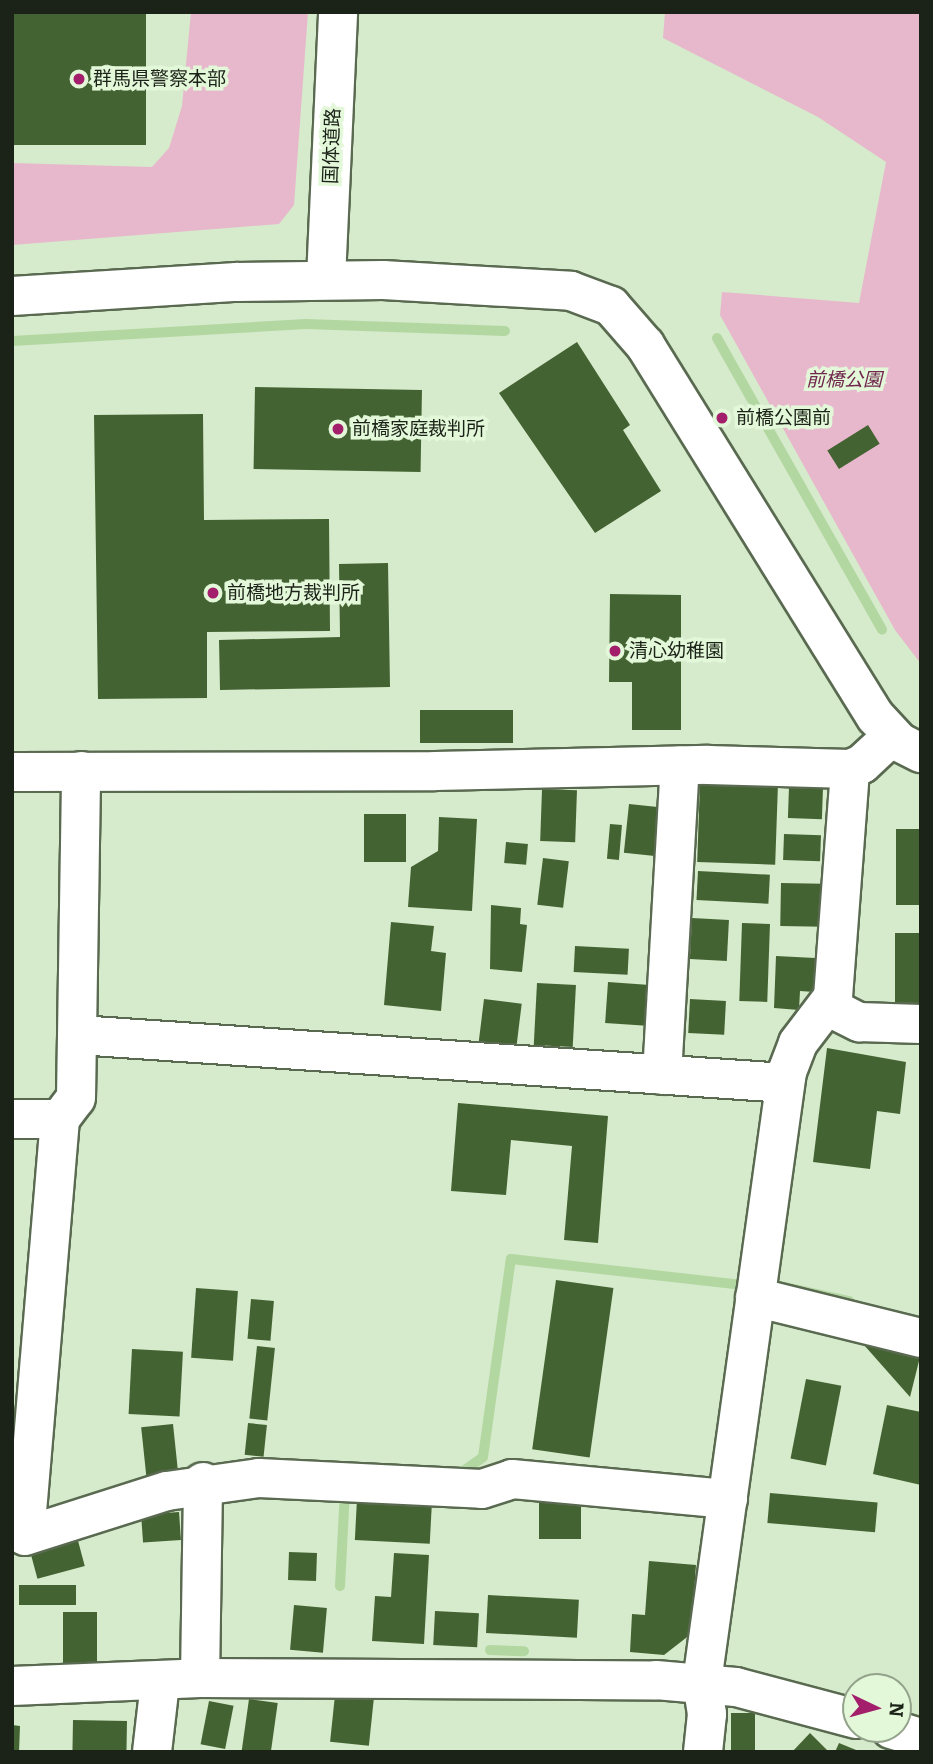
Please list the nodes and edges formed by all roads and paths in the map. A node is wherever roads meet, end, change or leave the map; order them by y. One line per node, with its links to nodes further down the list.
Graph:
1 (338, 12): 2 (street, 国体道路)
2 (326, 279): 3 (street); 4 (street)
3 (12, 296)
4 (906, 744): 6 (street)
5 (680, 766): 6 (street); 7 (street); 12 (street)
6 (850, 769): 9 (street)
7 (81, 771): 8 (street); 11 (street)
8 (12, 772)
9 (829, 1007): 10 (street); 13 (street)
10 (921, 1024)
11 (79, 1035): 12 (street); 15 (street)
12 (662, 1075): 13 (street)
13 (785, 1083): 16 (street)
14 (12, 1119): 15 (street)
15 (60, 1119): 18 (street)
16 (755, 1297): 17 (street); 19 (street)
17 (921, 1338)
18 (203, 1482): 19 (street); 20 (street)
19 (728, 1499): 21 (street)
20 (200, 1678): 21 (street); 22 (street)
21 (702, 1682): 24 (street); 26 (street)
22 (160, 1683): 23 (street); 25 (street)
23 (12, 1686)
24 (842, 1715)
25 (152, 1752)
26 (702, 1752)

